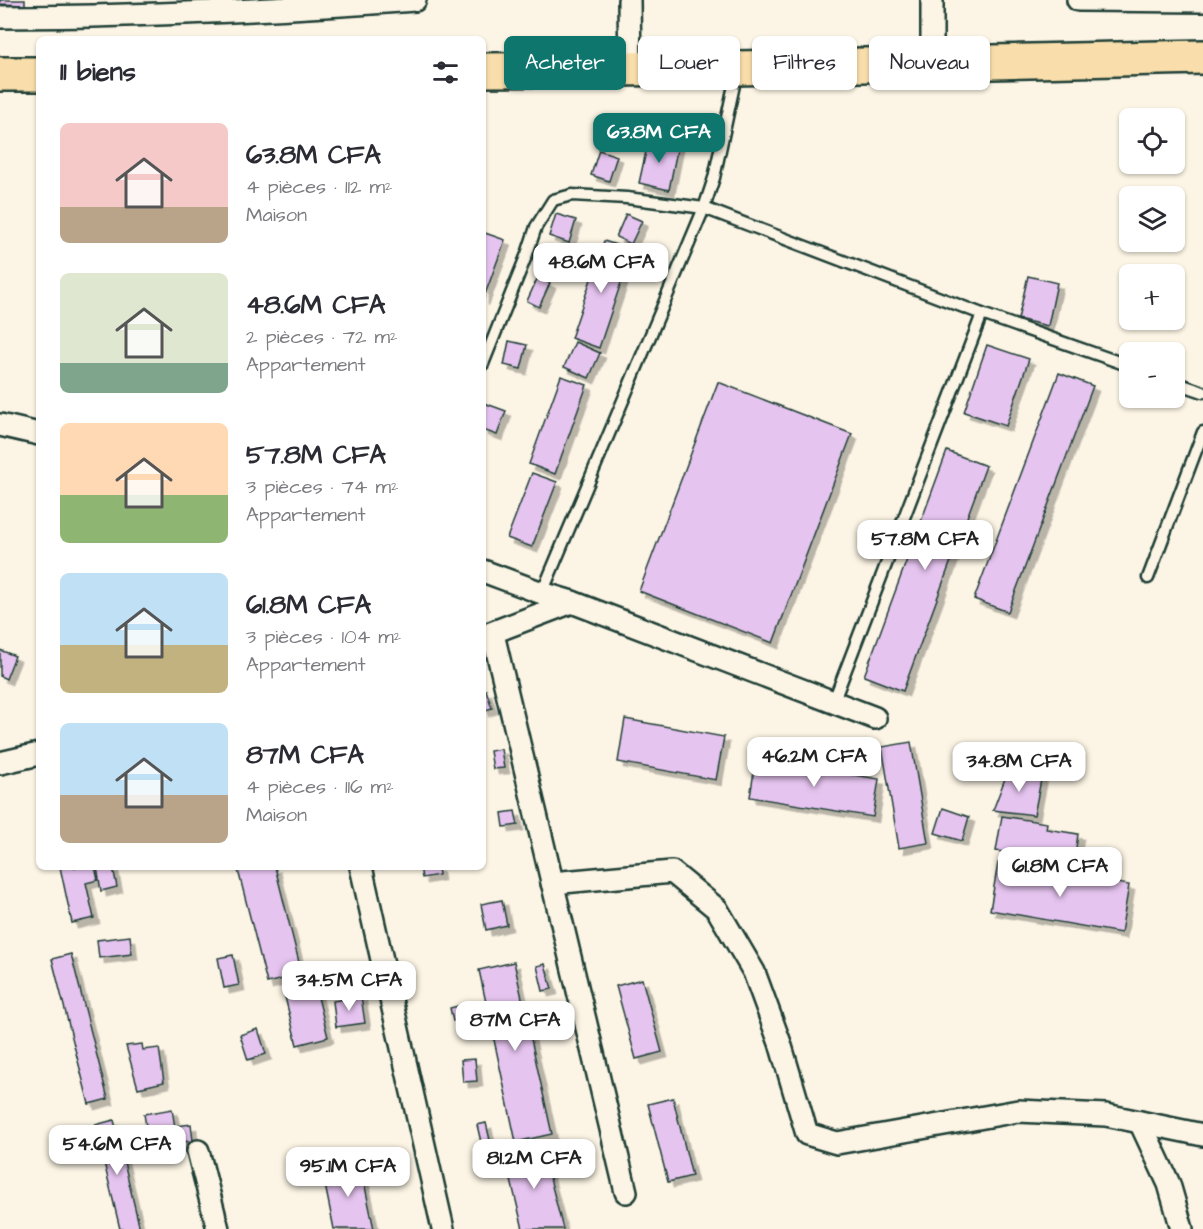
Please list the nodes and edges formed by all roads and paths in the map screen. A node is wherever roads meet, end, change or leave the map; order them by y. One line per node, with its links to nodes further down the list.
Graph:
1 (415, 0): 6 (street)
2 (629, 0): 14 (street)
3 (932, 0): 9 (street)
4 (1078, 0): 5 (street)
5 (1203, 1)
6 (247, 5): 7 (street)
7 (49, 9): 8 (street)
8 (0, 17)
9 (933, 36)
10 (1203, 57): 11 (highway)
11 (990, 62)
12 (869, 65): 13 (highway)
13 (740, 68)
14 (630, 69): 15 (highway); 16 (highway)
15 (638, 69)
16 (486, 70)
17 (0, 74): 18 (highway)
18 (36, 74)
19 (732, 90): 20 (lane)
20 (704, 208): 21 (lane); 22 (lane); 31 (lane)
21 (982, 314): 23 (lane); 34 (lane)
22 (486, 356)
23 (1119, 362)
24 (1185, 386): 25 (lane)
25 (1203, 392)
26 (0, 425): 28 (street)
27 (1203, 432): 30 (lane)
28 (36, 433)
29 (486, 572): 31 (street)
30 (1148, 578)
31 (542, 593): 32 (street)
32 (572, 602): 33 (street); 34 (street)
33 (488, 635): 39 (street)
34 (833, 702): 35 (street)
35 (875, 718)
36 (36, 755): 37 (street)
37 (0, 763)
38 (362, 870): 45 (street)
39 (552, 883): 40 (street); 43 (street)
40 (1140, 1122): 41 (street); 46 (street)
41 (1203, 1135)
42 (198, 1151): 44 (street)
43 (626, 1192)
44 (218, 1229)
45 (443, 1229)
46 (1182, 1229)

